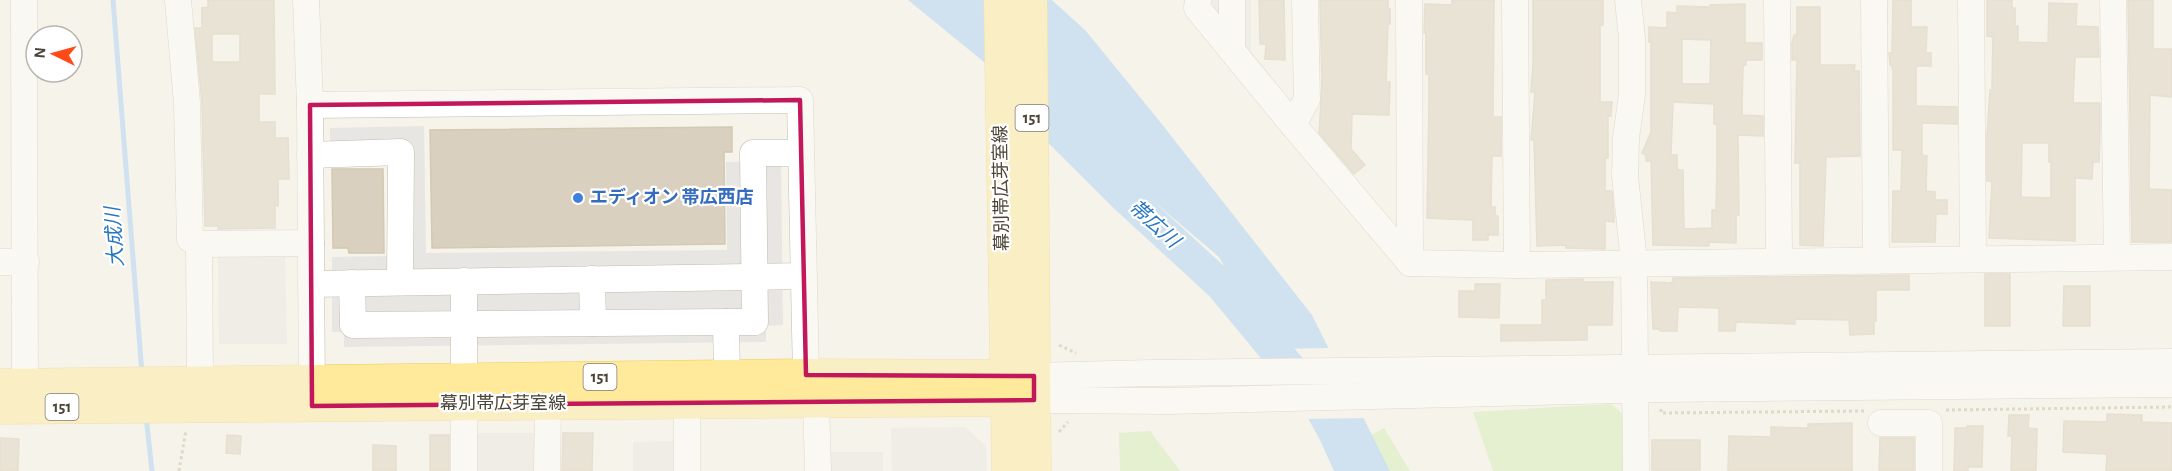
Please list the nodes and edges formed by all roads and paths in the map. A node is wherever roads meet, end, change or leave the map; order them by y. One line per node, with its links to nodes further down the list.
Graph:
1 (24, 0): 29 (street)
2 (178, 0): 22 (street)
3 (306, 0): 17 (street)
4 (1000, 0): 49 (main road, 幕別帯広芽室線 / 151)
5 (1031, 0): 49 (main road, 幕別帯広芽室線 / 151)
6 (1198, 0): 16 (street)
7 (1232, 0): 16 (street)
8 (1305, 0): 18 (street)
9 (1409, 0): 31 (street)
10 (1515, 0): 32 (street)
11 (1628, 0): 30 (street)
12 (1777, 0): 26 (street)
13 (1874, 0): 27 (street)
14 (1971, 0): 25 (street)
15 (2113, 0): 23 (street)
16 (1232, 50): 18 (street)
17 (310, 105): 19 (street); 20 (street)
18 (1293, 125): 31 (street)
19 (801, 153): 33 (street); 34 (street)
20 (310, 155): 21 (street); 37 (street)
21 (311, 243): 22 (street); 39 (street)
22 (199, 244): 46 (street)
23 (2117, 257): 24 (street); 25 (street)
24 (2172, 257)
25 (1973, 259): 27 (street)
26 (1779, 261): 27 (street); 30 (street)
27 (1876, 261)
28 (0, 262): 29 (street)
29 (26, 262): 52 (street)
30 (1634, 262): 32 (street); 45 (street)
31 (1410, 263): 32 (street)
32 (1517, 265)
33 (804, 276): 34 (street); 48 (street)
34 (755, 277): 35 (street); 40 (street)
35 (592, 279): 36 (street); 41 (street)
36 (464, 281): 37 (street); 42 (street)
37 (400, 282): 38 (street)
38 (352, 283): 39 (street); 42 (street)
39 (311, 284): 51 (street)
40 (726, 322): 41 (street); 44 (street)
41 (593, 323): 42 (street)
42 (464, 324): 50 (street)
43 (2172, 362): 45 (street)
44 (727, 376): 48 (main road, 幕別帯広芽室線 / 151); 50 (main road, 幕別帯広芽室線 / 151)
45 (1634, 379): 47 (street); 49 (street); 49 (street); 64 (street)
46 (200, 383): 51 (main road, 幕別帯広芽室線 / 151); 55 (main road, 幕別帯広芽室線 / 151)
47 (2172, 384)
48 (811, 388): 49 (main road, 幕別帯広芽室線 / 151); 53 (main road, 幕別帯広芽室線 / 151); 61 (street)
49 (1020, 388): 62 (main road); 63 (main road)
50 (464, 392): 51 (main road, 幕別帯広芽室線 / 151); 54 (main road, 幕別帯広芽室線 / 151); 58 (street)
51 (312, 393): 55 (main road, 幕別帯広芽室線 / 151)
52 (13, 397): 55 (main road, 幕別帯広芽室線 / 151)
53 (687, 403): 54 (main road, 幕別帯広芽室線 / 151); 60 (street)
54 (548, 404): 59 (street)
55 (173, 406): 57 (path)
56 (1881, 423): 65 (street)
57 (179, 471)
58 (464, 471)
59 (547, 471)
60 (687, 471)
61 (818, 471)
62 (1008, 471)
63 (1035, 471)
64 (1636, 471)
65 (1929, 471)

